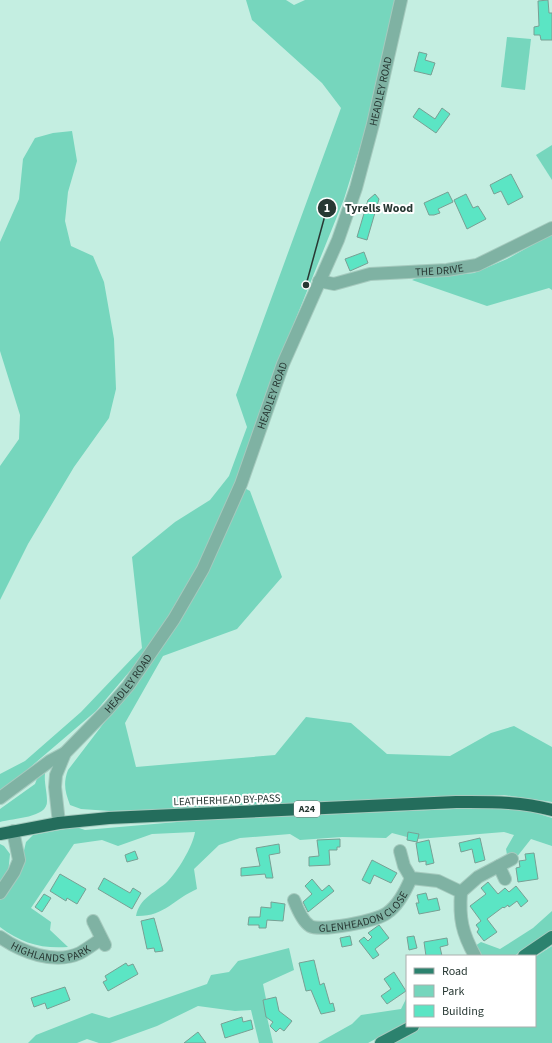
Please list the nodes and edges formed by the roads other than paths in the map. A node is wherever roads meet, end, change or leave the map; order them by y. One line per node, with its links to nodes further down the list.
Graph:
1 (401, 0): 3 (street, HEADLEY ROAD)
2 (552, 228): 3 (street, THE DRIVE)
3 (320, 281): 4 (street, HEADLEY ROAD)
4 (65, 753): 5 (street, HEADLEY ROAD); 7 (street, HEADLEY ROAD)
5 (0, 798)
6 (552, 810): 7 (highway, LEATHERHEAD BY-PASS / A24)
7 (59, 822): 8 (highway, LEATHERHEAD BY-PASS / A24)
8 (13, 831): 9 (highway, LEATHERHEAD BY-PASS / A24); 16 (street)
9 (0, 834)
10 (400, 851): 13 (street)
11 (512, 859): 12 (street)
12 (499, 866): 14 (street); 15 (street)
13 (411, 878): 15 (street); 17 (street, GLENHEADON CLOSE)
14 (505, 879)
15 (461, 892): 21 (street)
16 (0, 893)
17 (294, 900)
18 (93, 921): 19 (street, HIGHLANDS PARK)
19 (0, 937)
20 (552, 937): 22 (main road)
21 (474, 955)
22 (525, 955)
23 (410, 1027): 24 (main road)
24 (381, 1043)

